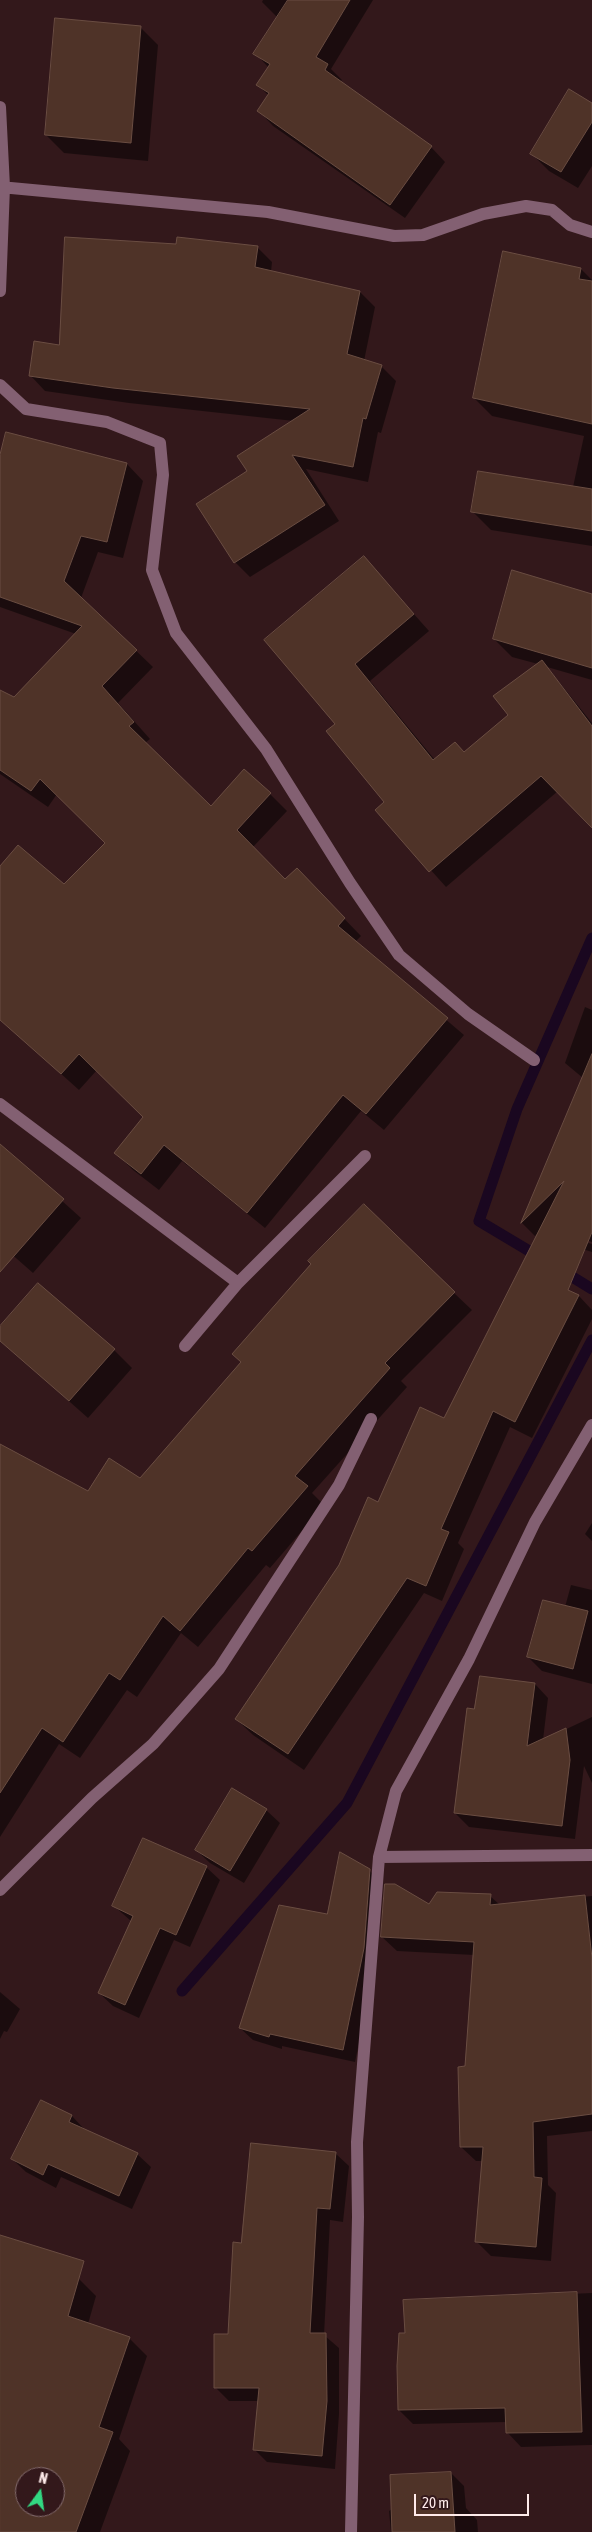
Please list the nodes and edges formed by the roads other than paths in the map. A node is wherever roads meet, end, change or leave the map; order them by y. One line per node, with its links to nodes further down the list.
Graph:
1 (0, 107): 2 (street)
2 (2, 187): 3 (street); 4 (street)
3 (592, 232)
4 (0, 291)
5 (0, 384): 6 (street)
6 (534, 1060)
7 (0, 1104): 9 (street)
8 (365, 1156): 9 (street)
9 (238, 1283): 10 (street)
10 (185, 1346)
11 (371, 1419): 15 (street)
12 (592, 1425): 14 (street)
13 (592, 1855): 14 (street)
14 (379, 1858): 16 (street)
15 (0, 1890)
16 (351, 2532)

